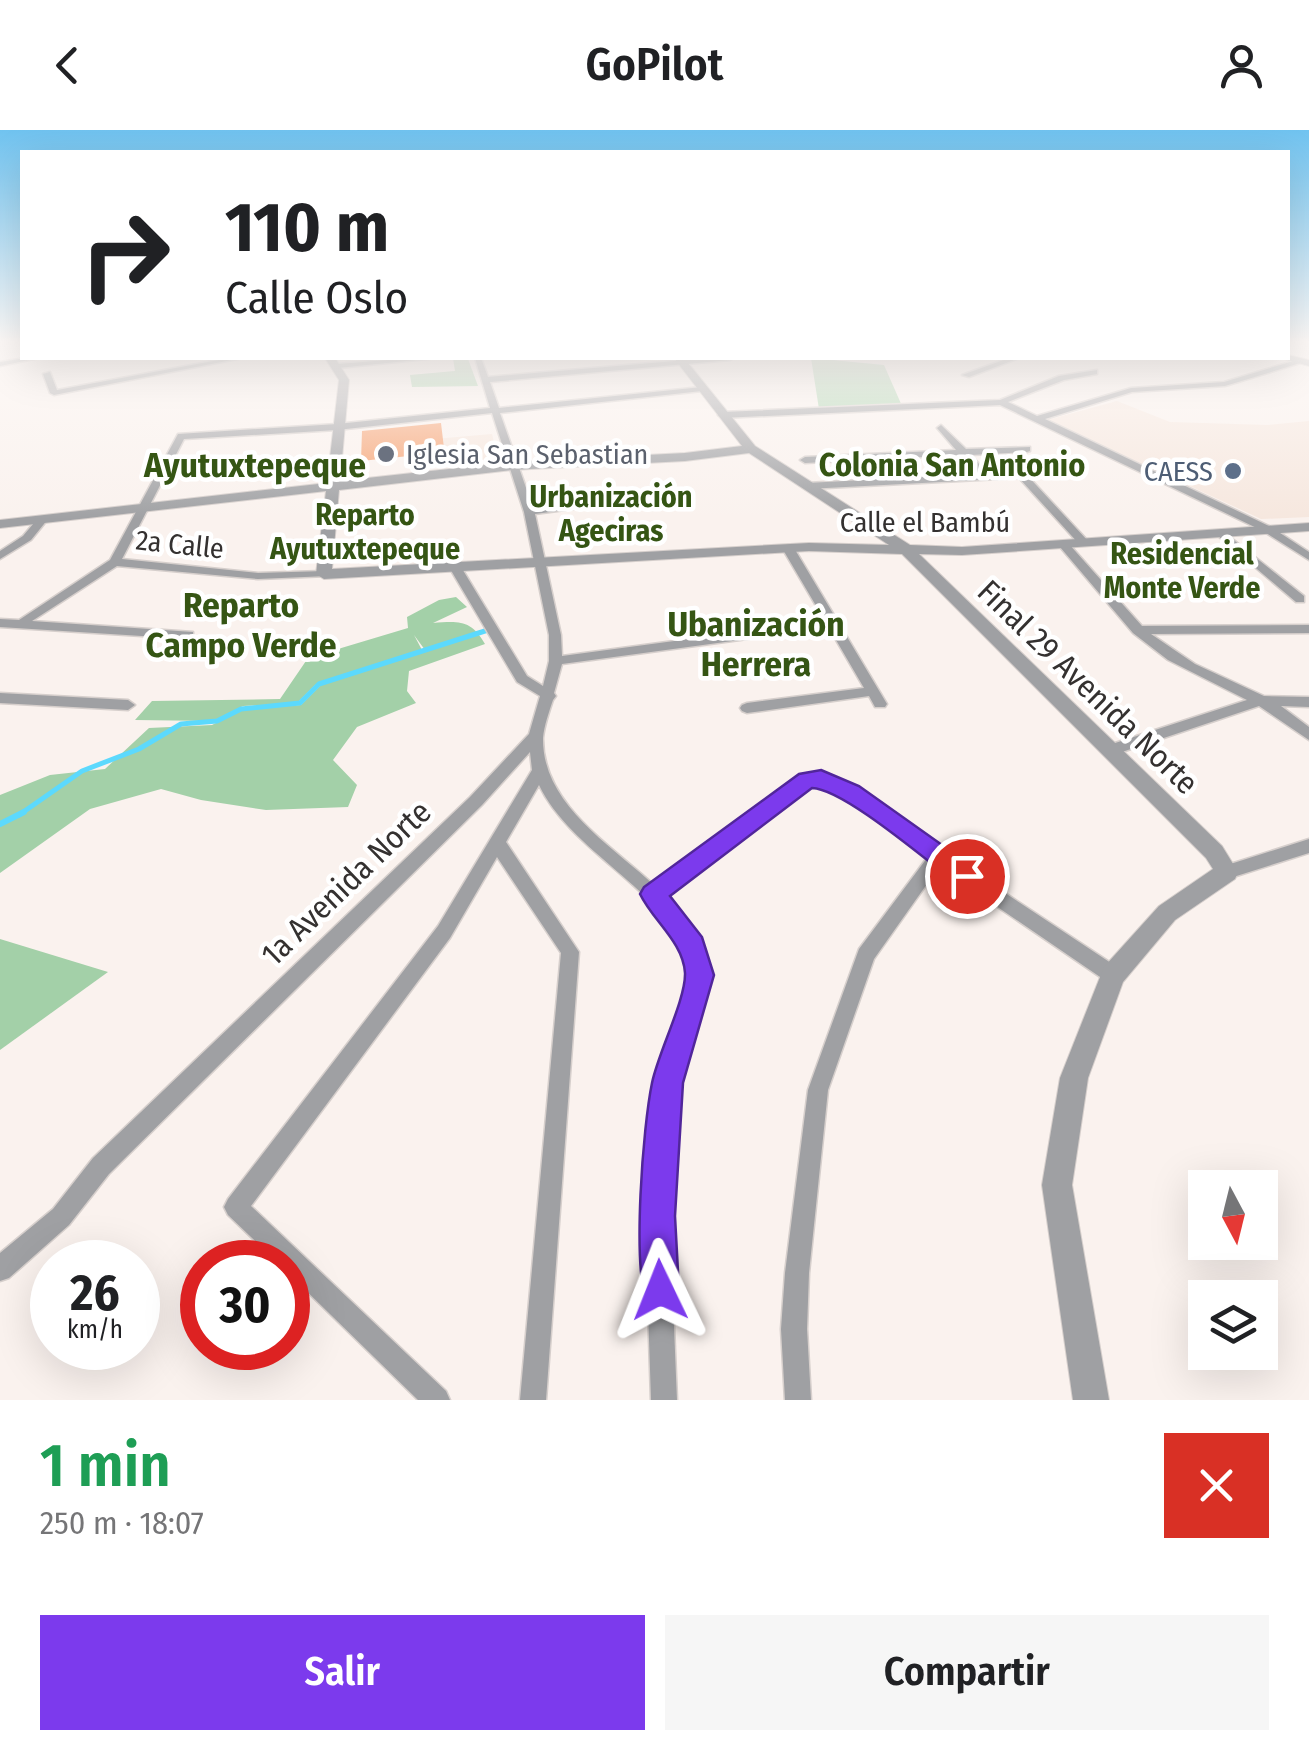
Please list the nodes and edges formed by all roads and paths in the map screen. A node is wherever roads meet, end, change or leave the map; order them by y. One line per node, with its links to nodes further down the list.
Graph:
1 (341, 402): 11 (street)
2 (491, 402): 8 (street, 1a Avenida Norte)
3 (581, 402): 8 (street)
4 (712, 402): 9 (street, Final 29 Avenida Norte)
5 (995, 402): 9 (street)
6 (1001, 402): 10 (street)
7 (1091, 402): 10 (street)
8 (494, 411): 11 (street); 17 (street, 1a Avenida Norte)
9 (722, 415): 13 (street, Final 29 Avenida Norte)
10 (1036, 419): 28 (street)
11 (338, 426): 20 (street); 22 (street)
12 (941, 428): 15 (street)
13 (750, 449): 17 (street); 19 (street, Final 29 Avenida Norte)
14 (1027, 449): 15 (street)
15 (963, 452): 16 (street); 18 (street)
16 (805, 460)
17 (512, 466): 20 (street); 23 (street, 1a Avenida Norte)
18 (986, 477): 19 (street); 30 (street)
19 (807, 486): 24 (street, Final 29 Avenida Norte)
20 (334, 487): 22 (street); 40 (street)
21 (654, 495): 23 (street)
22 (140, 509): 25 (street); 38 (street)
23 (529, 512): 37 (street, 1a Avenida Norte)
24 (854, 516): 32 (street); 34 (street, Final 29 Avenida Norte)
25 (43, 519): 26 (street); 35 (street)
26 (0, 524)
27 (1309, 527): 28 (street, Calle el Bambú)
28 (1266, 529): 29 (street, Calle el Bambú); 36 (street)
29 (1221, 533): 30 (street, Calle el Bambú); 41 (street)
30 (1084, 543): 31 (street, Calle el Bambú)
31 (1064, 545): 34 (street, Calle el Bambú); 46 (street)
32 (809, 547): 33 (street, Calle el Bambú); 34 (street, Calle el Bambú)
33 (788, 548): 37 (street, Calle el Bambú); 44 (street)
34 (904, 548): 57 (street, Final 29 Avenida Norte)
35 (0, 556)
36 (1309, 557)
37 (540, 561): 39 (street, 2a Calle); 48 (street, 1a Avenida Norte)
38 (114, 562): 40 (street, 2a Calle); 42 (street)
39 (455, 568): 40 (street, 2a Calle); 49 (street)
40 (324, 574)
41 (1300, 599)
42 (21, 622): 43 (street); 47 (street)
43 (0, 623)
44 (833, 624): 48 (street); 54 (street)
45 (1309, 629): 46 (street)
46 (1136, 630): 51 (street)
47 (189, 635)
48 (556, 661): 49 (street, 1a Avenida Norte)
49 (550, 696): 56 (street, 1a Avenida Norte)
50 (0, 698): 53 (street)
51 (1258, 701): 52 (street); 55 (street); 57 (street)
52 (1309, 702)
53 (128, 705)
54 (747, 708)
55 (1309, 735)
56 (536, 736): 58 (street); 65 (street, 1a Avenida Norte)
57 (1111, 750): 62 (street, Final 29 Avenida Norte)
58 (539, 772): 59 (street); 63 (street)
59 (498, 844): 66 (street); 67 (street)
60 (1309, 846): 62 (street)
61 (938, 857): 63 (street); 64 (street); 69 (street)
62 (1227, 872): 64 (street)
63 (653, 894): 68 (street)
64 (1113, 974): 70 (street)
65 (0, 1269)
66 (437, 1400)
67 (532, 1400)
68 (664, 1400)
69 (798, 1400)
70 (1091, 1400)

